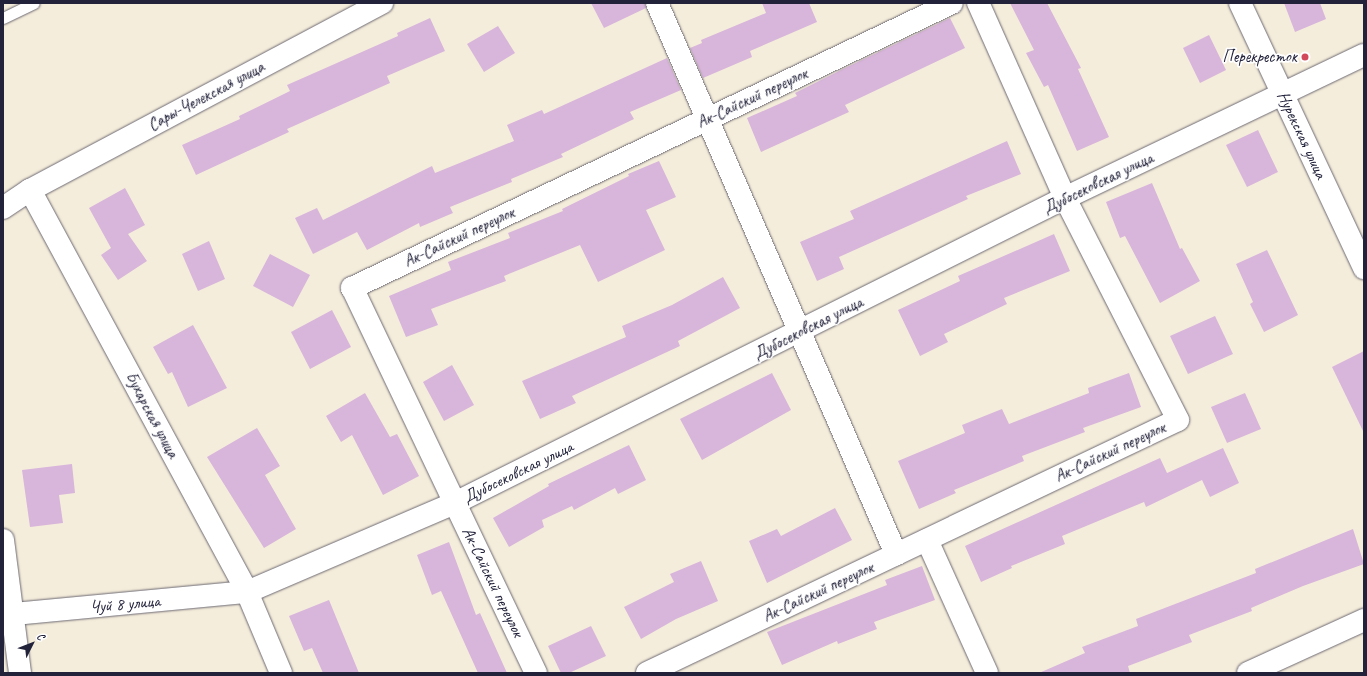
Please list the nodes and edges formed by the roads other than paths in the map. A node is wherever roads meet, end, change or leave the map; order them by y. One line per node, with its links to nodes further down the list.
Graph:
1 (34, 3): 7 (lane)
2 (382, 3): 11 (street, Сары-Челекская улица)
3 (657, 3): 10 (street)
4 (952, 3): 10 (street, Ак-Сайский переулок)
5 (978, 3): 12 (street, Ак-Сайский переулок)
6 (1240, 3): 9 (street, Нурекская улица)
7 (3, 18)
8 (1364, 55): 9 (street, Дубосековская улица)
9 (1282, 94): 12 (street, Дубосековская улица); 14 (street, Нурекская улица)
10 (709, 118): 15 (street); 16 (street, Ак-Сайский переулок)
11 (30, 190): 13 (street); 20 (street, Бухарская улица)
12 (1066, 198): 15 (street, Дубосековская улица); 18 (street, Ак-Сайский переулок)
13 (3, 208)
14 (1364, 268)
15 (801, 332): 16 (street, Дубосековская улица); 19 (street)
16 (455, 503): 20 (street, Дубосековская улица); 25 (street, Ак-Сайский переулок)
17 (3, 540): 21 (street)
18 (927, 540): 19 (street, Ак-Сайский переулок); 27 (street)
19 (896, 554): 26 (street, Ак-Сайский переулок)
20 (248, 592): 21 (street, Чуй 8 улица); 24 (street, Бухарская улица)
21 (9, 615): 23 (street)
22 (1364, 620): 28 (street)
23 (20, 673)
24 (281, 673)
25 (536, 673)
26 (647, 673)
27 (986, 673)
28 (1248, 673)

